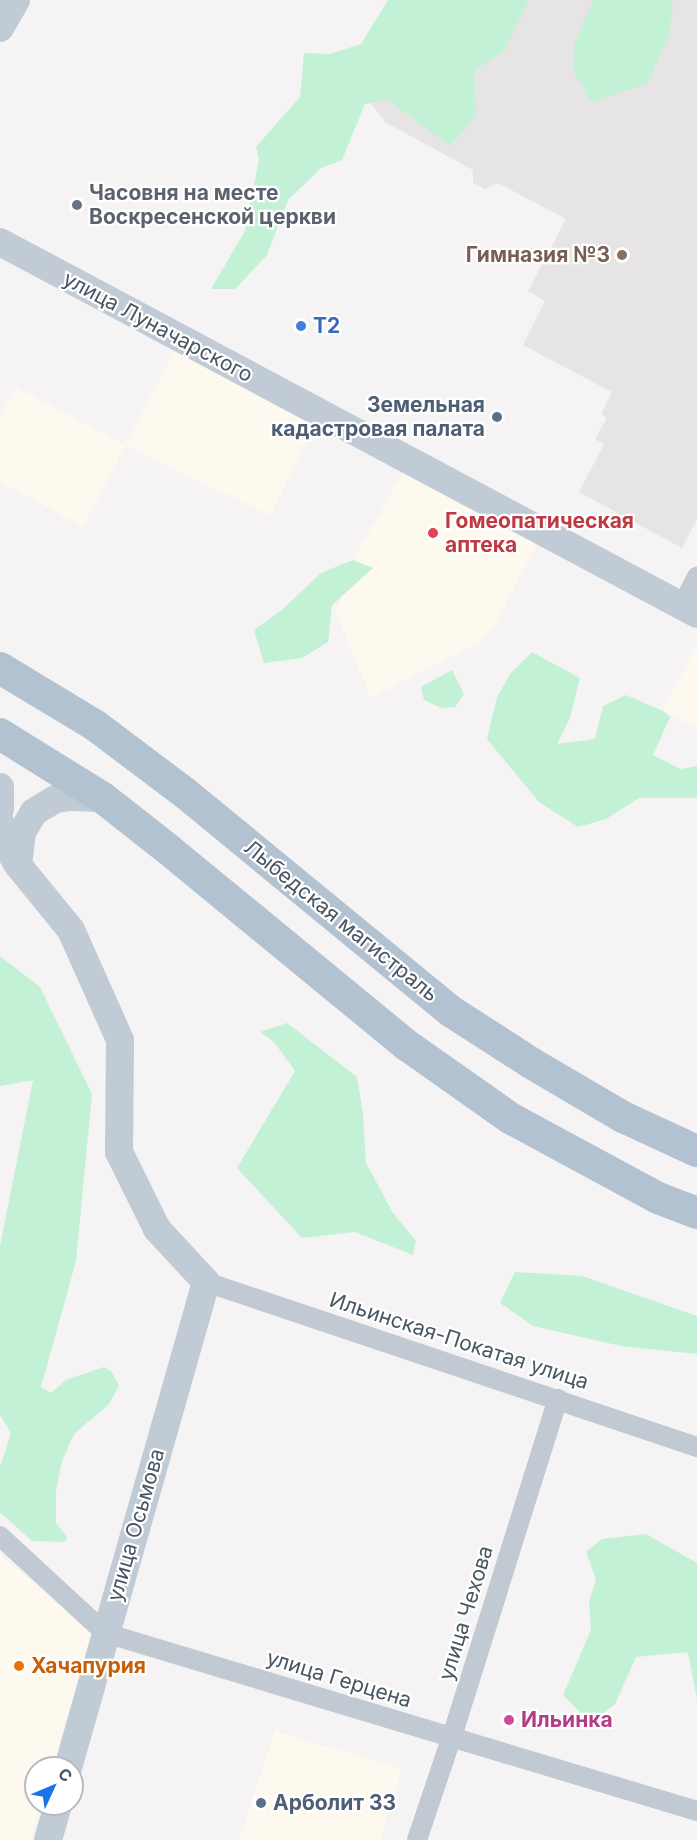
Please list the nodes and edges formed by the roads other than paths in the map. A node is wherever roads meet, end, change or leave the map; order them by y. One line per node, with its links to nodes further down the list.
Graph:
1 (16, 0): 2 (street)
2 (0, 28)
3 (0, 242): 5 (street, улица Луначарского)
4 (697, 577): 5 (street)
5 (689, 610)
6 (0, 668): 13 (main road, Лыбедская магистраль)
7 (0, 734): 9 (main road)
8 (0, 787): 10 (street)
9 (103, 798): 12 (street); 14 (main road)
10 (0, 809)
11 (0, 822): 12 (street)
12 (18, 865): 15 (street)
13 (697, 1151)
14 (697, 1213)
15 (206, 1282): 16 (street, Ильинская-Покатая улица); 19 (street, улица Осьмова)
16 (558, 1399): 17 (street, Ильинская-Покатая улица); 20 (street, улица Чехова)
17 (697, 1447)
18 (0, 1536): 19 (street, улица Герцена)
19 (105, 1634): 20 (street, улица Герцена); 21 (street, улица Осьмова)
20 (452, 1738): 22 (street, улица Герцена); 25 (street, улица Чехова)
21 (71, 1756)
22 (697, 1811)
23 (55, 1816): 24 (street)
24 (48, 1840)
25 (417, 1840)

